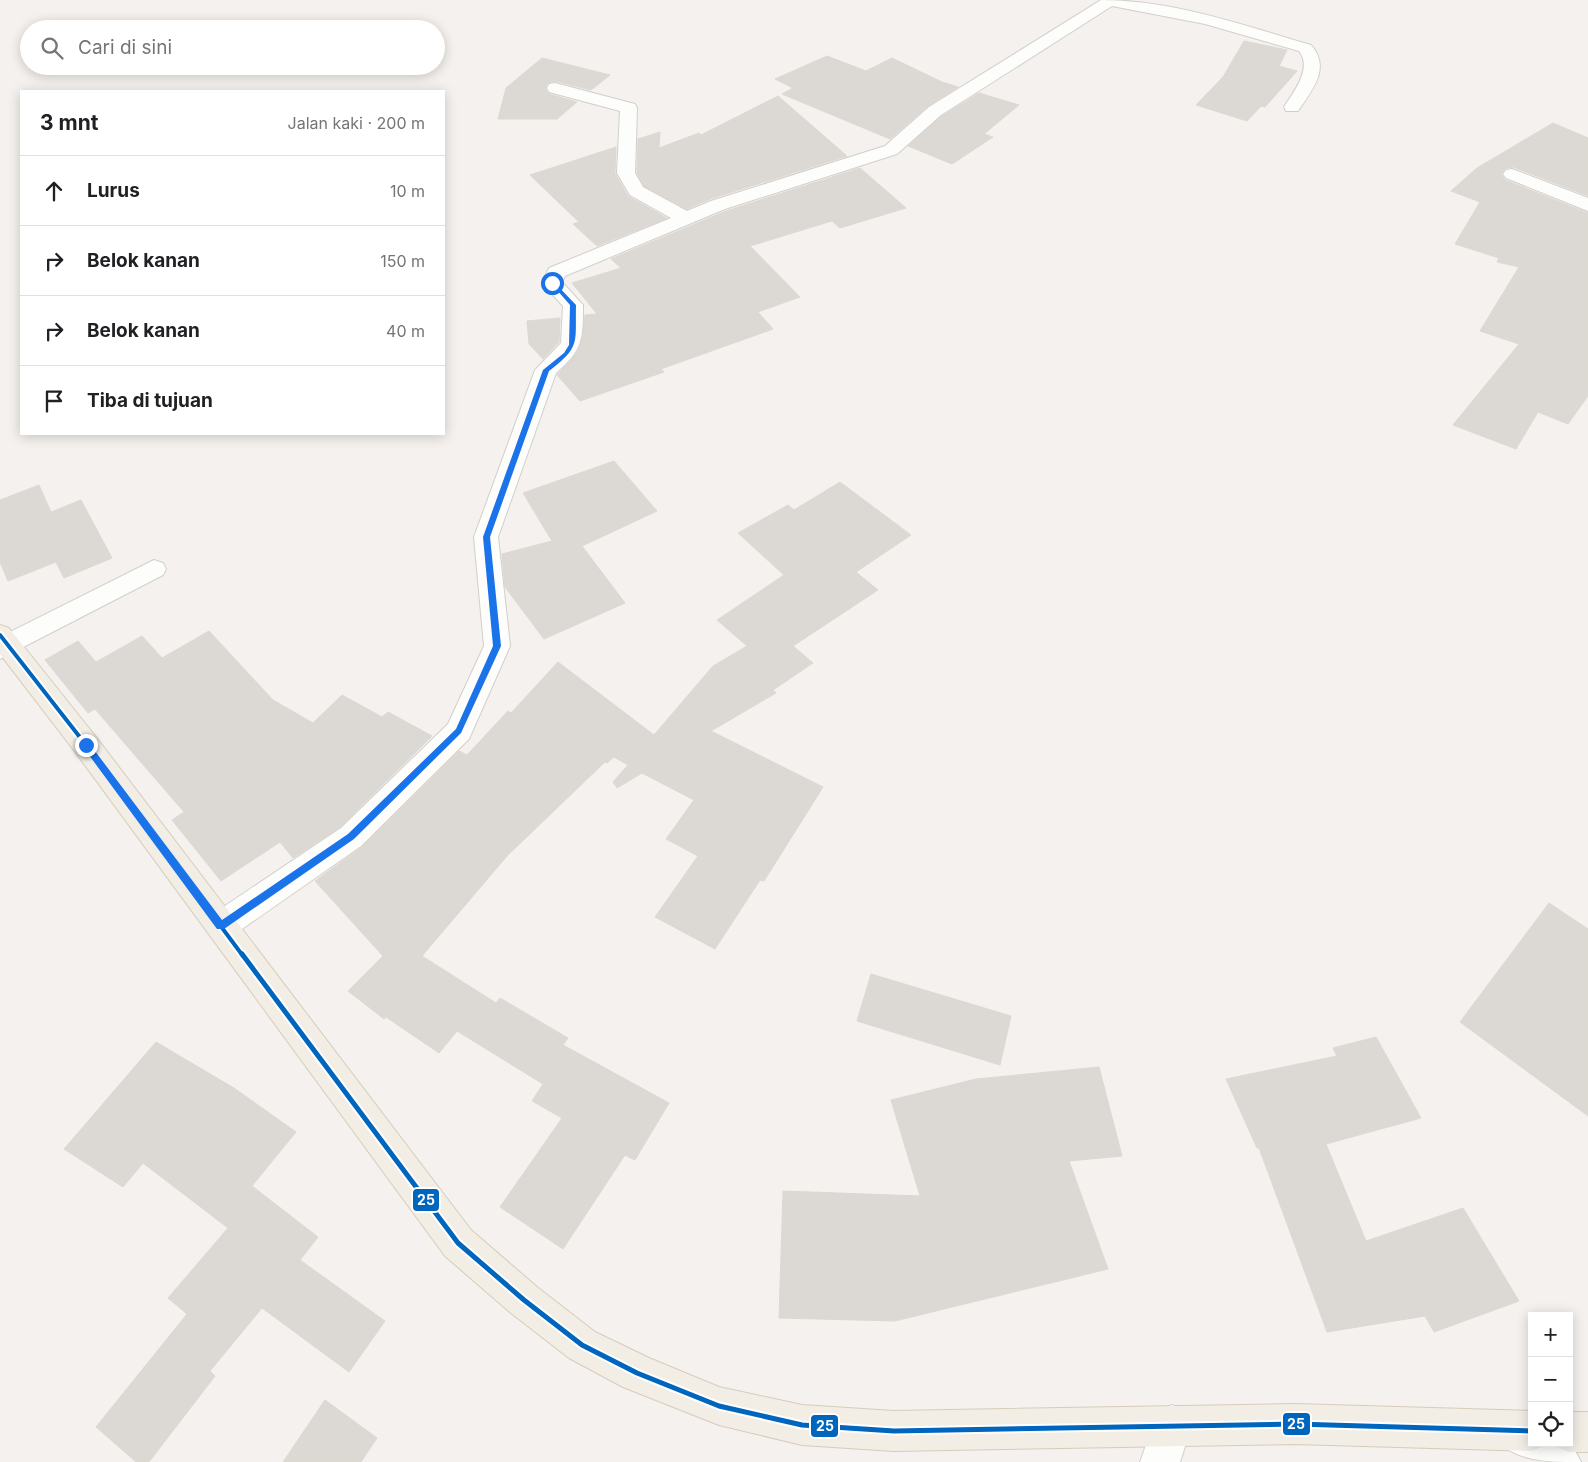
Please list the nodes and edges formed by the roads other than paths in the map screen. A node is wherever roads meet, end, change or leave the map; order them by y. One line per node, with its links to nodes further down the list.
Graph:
1 (1110, 0): 3 (street); 6 (street)
2 (555, 88): 6 (street)
3 (1292, 107)
4 (1512, 174): 5 (street)
5 (1588, 205)
6 (684, 217): 9 (street)
7 (154, 568): 8 (street)
8 (3, 643): 9 (main road)
9 (221, 926): 10 (main road)
10 (1172, 1425): 11 (main road); 14 (street)
11 (1521, 1430): 15 (street)
12 (1573, 1432): 13 (main road)
13 (1588, 1432)
14 (1160, 1462)
15 (1561, 1462)

